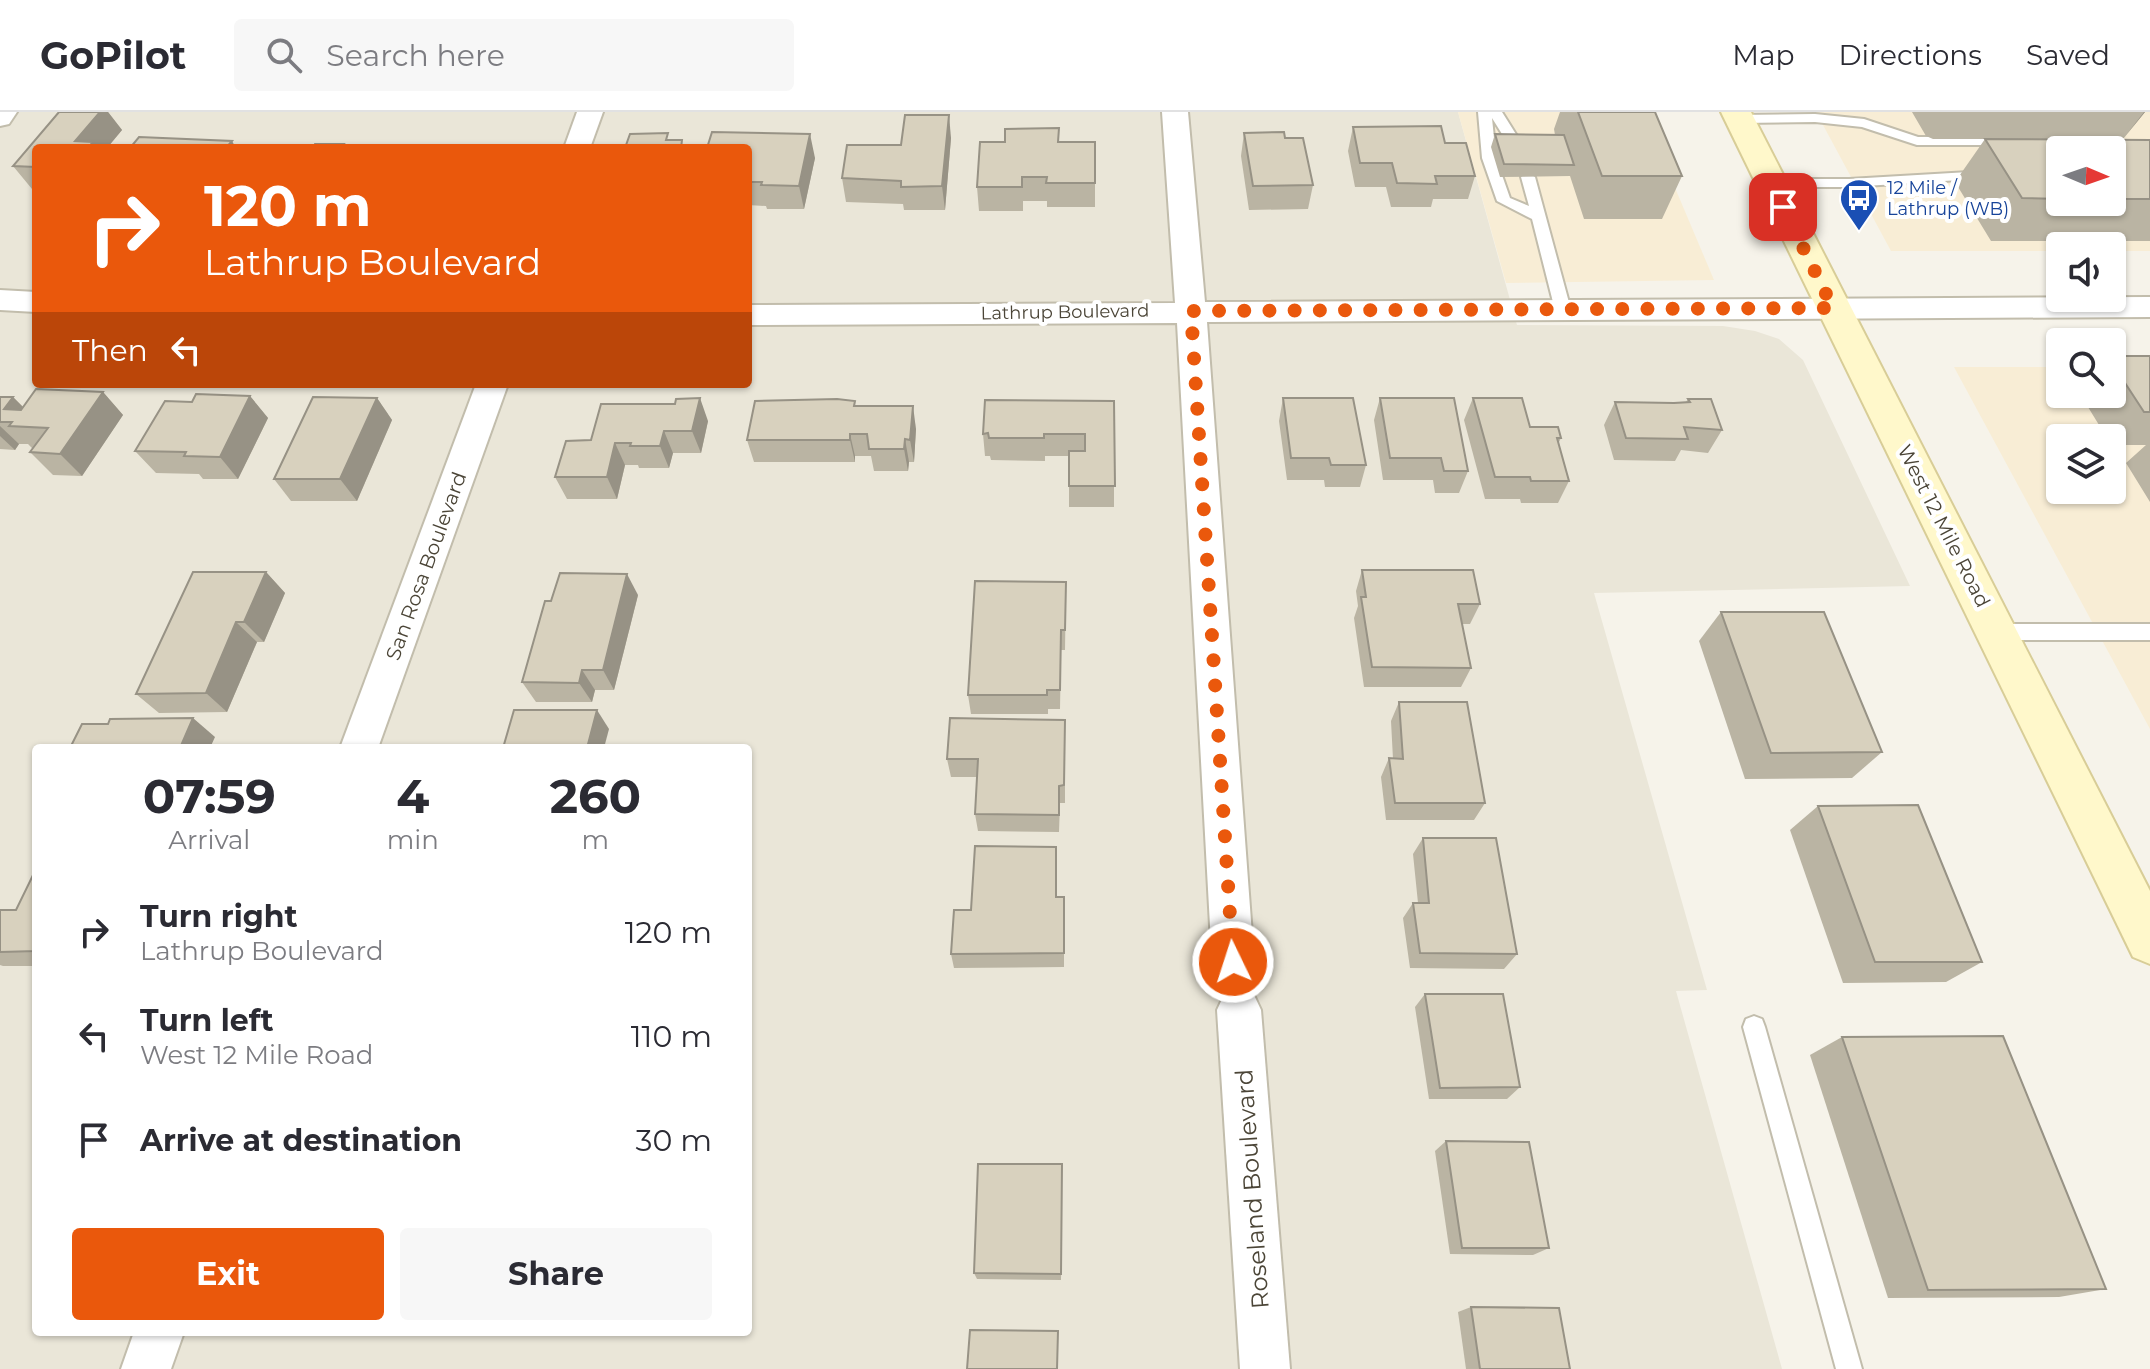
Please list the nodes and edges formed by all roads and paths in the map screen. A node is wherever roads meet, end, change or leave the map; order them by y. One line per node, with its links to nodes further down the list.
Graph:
1 (4, 112): 7 (street)
2 (590, 112): 9 (street)
3 (1175, 112): 20 (street)
4 (1485, 112): 14 (lane)
5 (1495, 112): 10 (lane)
6 (1737, 116): 8 (lane); 13 (main road, West 12 Mile Road)
7 (0, 118)
8 (2026, 141)
9 (578, 144)
10 (1517, 147)
11 (1996, 174): 13 (lane)
12 (1528, 177): 14 (lane)
13 (1770, 183): 18 (main road, West 12 Mile Road)
14 (1539, 216): 19 (lane)
15 (0, 300): 16 (street)
16 (32, 302)
17 (2150, 307): 18 (street, Lathrup Boulevard)
18 (1833, 308): 19 (street, Lathrup Boulevard); 23 (main road, West 12 Mile Road)
19 (1563, 310): 20 (street, Lathrup Boulevard)
20 (1191, 311): 21 (street, Lathrup Boulevard); 28 (street)
21 (752, 315)
22 (491, 388): 26 (street, San Rosa Boulevard)
23 (1998, 632): 24 (lane); 27 (main road, West 12 Mile Road)
24 (2145, 632): 25 (lane)
25 (2150, 650)
26 (360, 744)
27 (2148, 932)
28 (1233, 962)
29 (1239, 1010): 33 (street, Roseland Boulevard)
30 (1754, 1027): 34 (lane)
31 (158, 1336): 32 (street)
32 (146, 1369)
33 (1265, 1369)
34 (1849, 1369)

